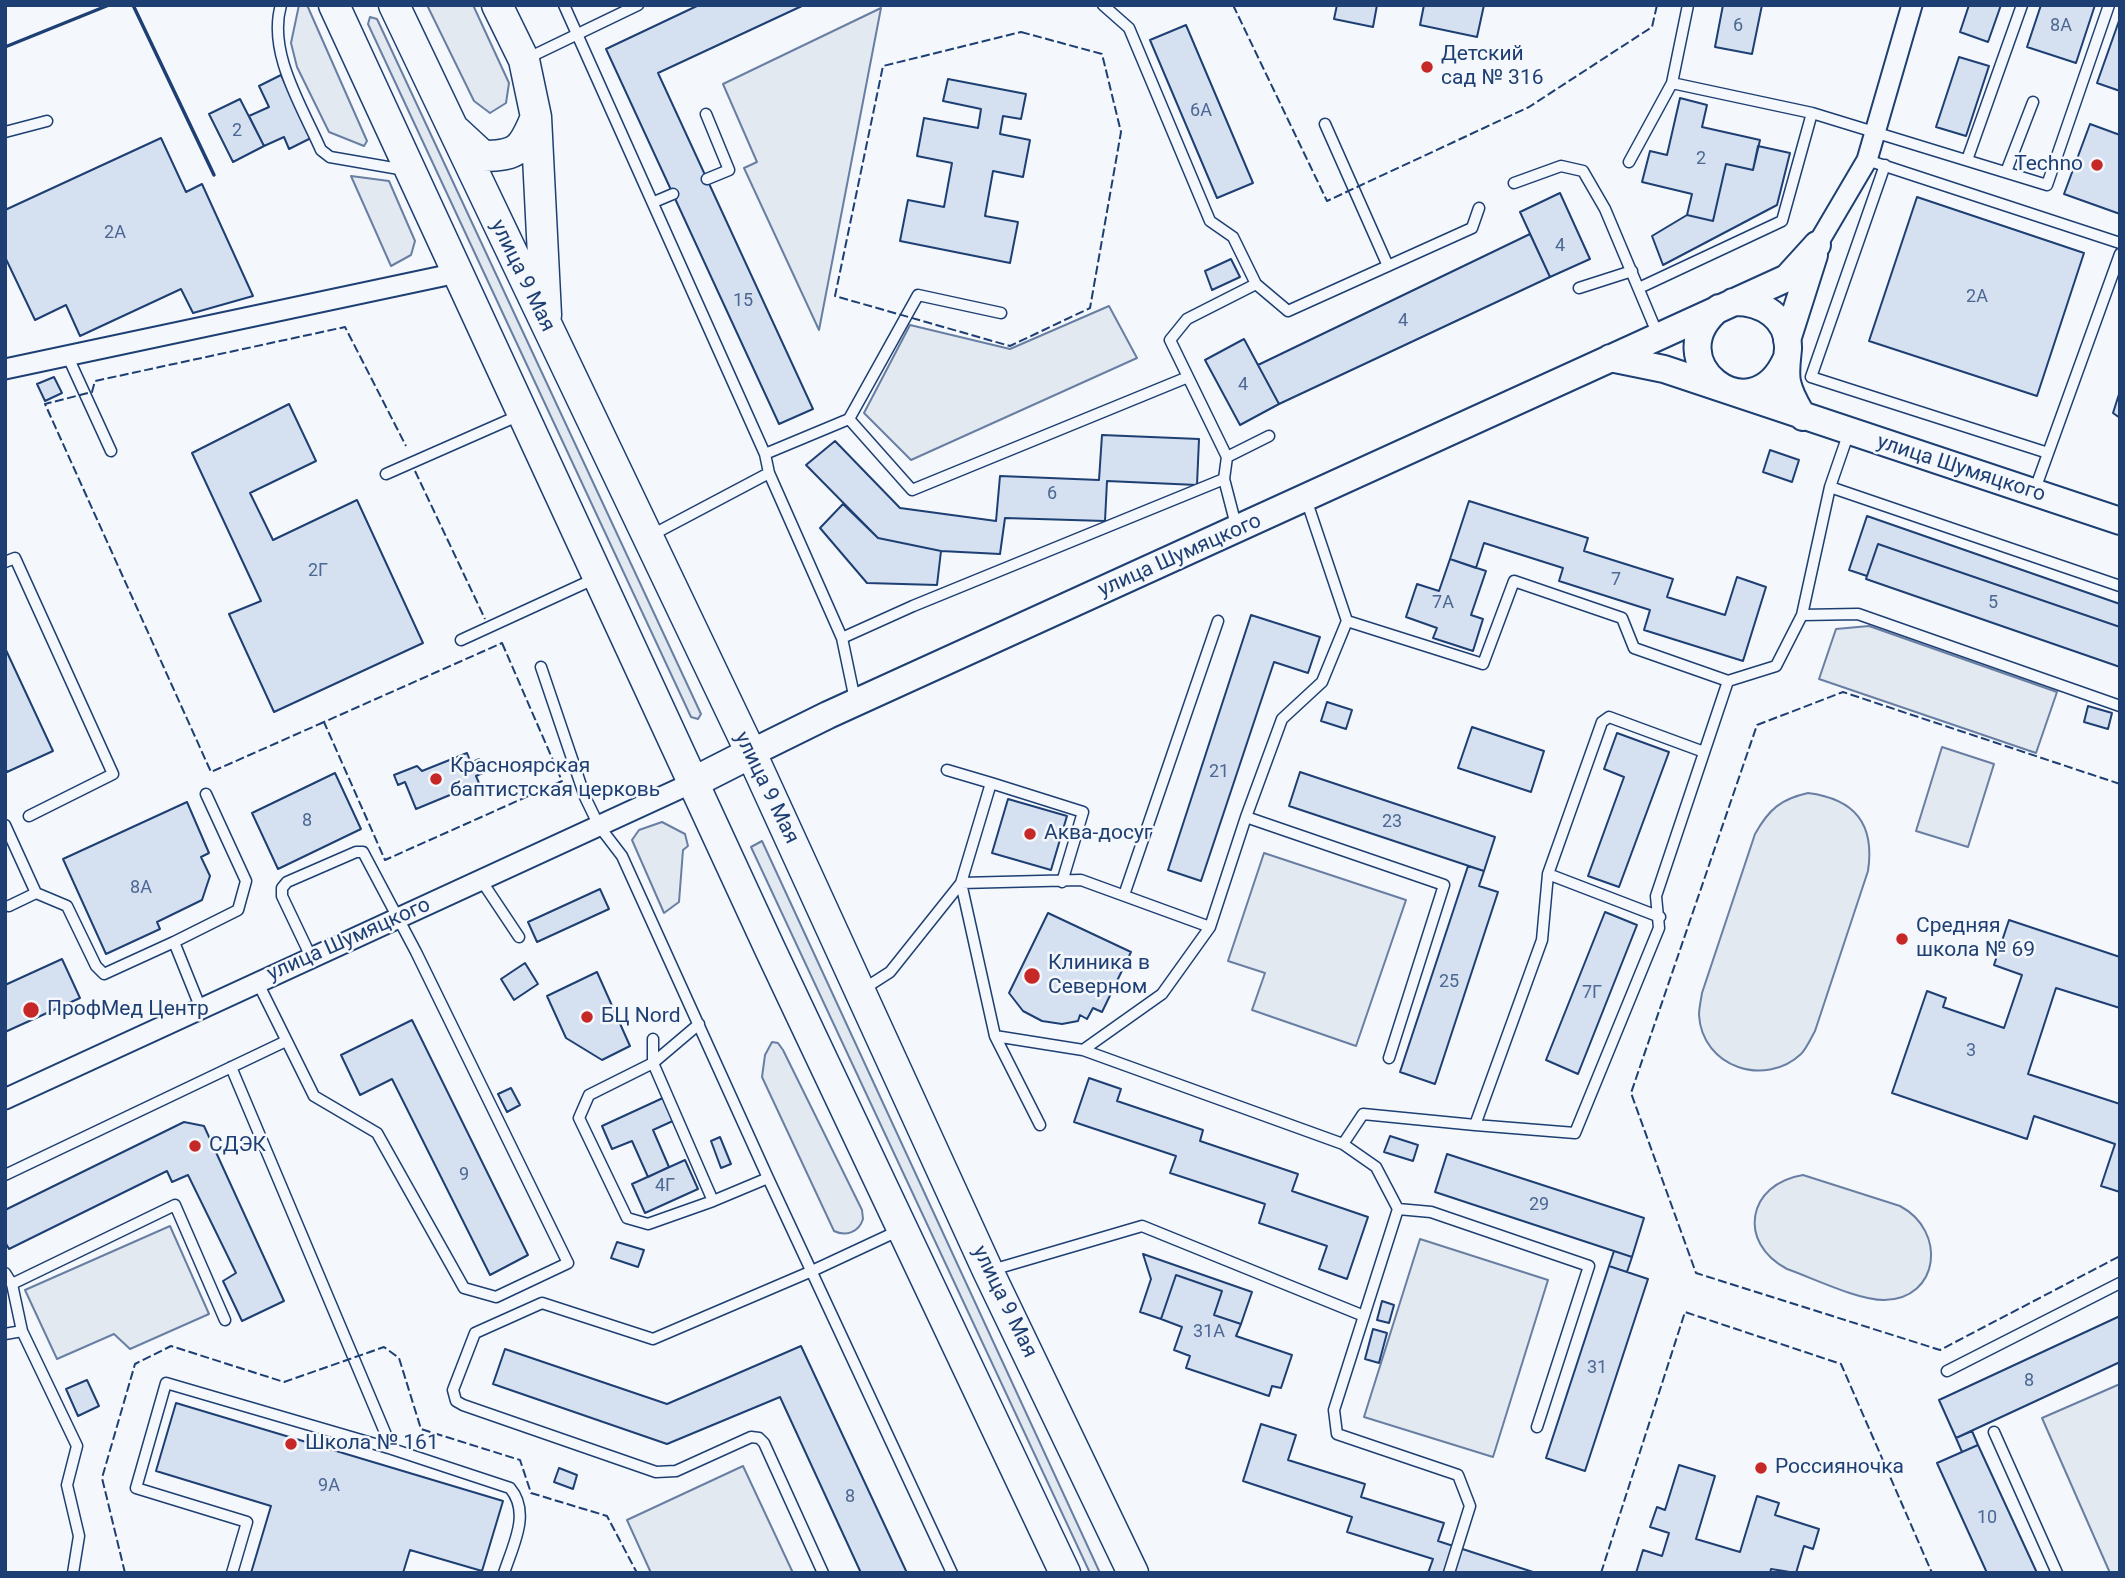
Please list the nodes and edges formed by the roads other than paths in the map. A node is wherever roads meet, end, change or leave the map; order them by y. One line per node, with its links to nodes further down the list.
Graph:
1 (281, 5): 27 (lane)
2 (334, 5): 27 (main road)
3 (394, 5): 20 (main road, улица 9 Мая)
4 (497, 5): 13 (main road)
5 (564, 5): 12 (lane)
6 (638, 5): 12 (lane)
7 (1104, 5): 40 (lane)
8 (1688, 5): 14 (lane)
9 (1912, 5): 22 (street)
10 (2022, 5): 24 (lane)
11 (2109, 5): 28 (lane)
12 (577, 33): 13 (lane); 32 (lane)
13 (524, 60): 18 (main road)
14 (1672, 83): 16 (lane); 25 (lane)
15 (2033, 102): 28 (lane)
16 (1812, 113): 22 (lane); 42 (lane)
17 (706, 114): 29 (lane)
18 (536, 117): 20 (main road); 45 (main road)
19 (47, 121): 23 (lane)
20 (449, 124): 45 (main road, улица 9 Мая)
21 (1325, 124): 37 (lane)
22 (1876, 131): 24 (lane); 26 (street)
23 (5, 132)
24 (1967, 160): 28 (lane)
25 (1629, 162)
26 (1876, 163): 34 (lane); 35 (street); 59 (lane)
27 (408, 170): 39 (main road)
28 (2006, 172)
29 (707, 179)
30 (1514, 183): 38 (lane)
31 (673, 194): 32 (lane)
32 (654, 202): 60 (lane)
33 (1479, 208): 37 (lane)
34 (2120, 243)
35 (1817, 245): 43 (street, улица Шумяцкого); 47 (street)
36 (2120, 254): 59 (lane)
37 (1388, 266): 40 (lane)
38 (1632, 271): 41 (lane); 42 (lane)
39 (457, 272): 48 (street); 53 (main road)
40 (1256, 284): 51 (lane)
41 (1579, 288)
42 (1639, 288): 46 (lane)
43 (1726, 305): 46 (street, улица Шумяцкого); 47 (street); 52 (street)
44 (1001, 313): 55 (lane)
45 (546, 326): 70 (main road, улица 9 Мая)
46 (1658, 335): 49 (street, улица Шумяцкого)
47 (1787, 350): 52 (street); 54 (street)
48 (68, 357): 50 (street); 58 (lane)
49 (1610, 358): 52 (street, улица Шумяцкого); 67 (street, улица Шумяцкого)
50 (5, 369)
51 (1188, 377): 55 (lane); 61 (lane)
52 (1723, 389): 54 (street, улица Шумяцкого)
53 (523, 414): 63 (lane); 72 (main road)
54 (1803, 417): 56 (street, улица Шумяцкого)
55 (849, 419): 60 (lane)
56 (1849, 432): 65 (lane); 66 (street, улица Шумяцкого)
57 (1269, 436): 61 (lane)
58 (111, 451)
59 (2048, 453): 66 (lane)
60 (765, 454): 62 (lane)
61 (1227, 457): 64 (lane)
62 (769, 473): 70 (lane); 77 (lane)
63 (386, 474)
64 (1224, 479): 69 (lane); 77 (lane)
65 (1830, 487): 73 (lane); 74 (lane)
66 (2033, 493): 68 (street, улица Шумяцкого)
67 (1306, 498): 69 (street, улица Шумяцкого); 76 (lane)
68 (2120, 521)
69 (1238, 530): 81 (street, улица Шумяцкого)
70 (647, 538): 84 (main road, улица 9 Мая)
71 (5, 562): 89 (lane)
72 (599, 577): 78 (lane); 86 (main road)
73 (2120, 586)
74 (1802, 615): 80 (lane); 82 (lane)
75 (1218, 621): 98 (lane)
76 (1347, 621): 80 (lane); 90 (lane)
77 (842, 638): 81 (lane)
78 (461, 640)
79 (541, 667): 92 (lane)
80 (1728, 681): 83 (lane)
81 (856, 704): 84 (street, улица Шумяцкого)
82 (2120, 706)
83 (1704, 752): 93 (lane); 100 (lane)
84 (751, 753): 86 (main road); 107 (main road, улица 9 Мая)
85 (947, 770): 87 (lane)
86 (694, 782): 92 (street, улица Шумяцкого); 125 (main road)
87 (991, 783): 95 (lane); 96 (lane)
88 (206, 794): 104 (lane)
89 (29, 816)
90 (1246, 817): 102 (lane); 114 (lane)
91 (5, 825): 97 (lane)
92 (599, 826): 94 (street, улица Шумяцкого); 109 (lane)
93 (1548, 874): 100 (lane); 119 (lane)
94 (481, 880): 101 (street, улица Шумяцкого); 103 (lane)
95 (1062, 882): 96 (lane); 98 (lane)
96 (961, 883): 107 (lane); 110 (lane)
97 (36, 893): 99 (lane); 104 (lane)
98 (1124, 895): 102 (lane)
99 (9, 906)
100 (1660, 917): 119 (lane)
101 (399, 919): 105 (street, улица Шумяцкого); 105 (lane); 112 (lane)
102 (1210, 926): 113 (lane)
103 (519, 937)
104 (174, 942): 108 (lane)
105 (311, 957): 106 (street, улица Шумяцкого)
106 (257, 981): 108 (street, улица Шумяцкого); 112 (lane)
107 (861, 990): 127 (main road, улица 9 Мая)
108 (201, 1009): 117 (street, улица Шумяцкого)
109 (698, 1024): 115 (lane); 122 (lane)
110 (995, 1036): 113 (lane); 118 (lane)
111 (653, 1039): 115 (lane)
112 (284, 1042): 116 (lane)
113 (1083, 1050): 120 (lane)
114 (1389, 1058)
115 (653, 1063): 123 (lane); 123 (lane)
116 (231, 1067): 121 (lane); 138 (lane)
117 (5, 1099)
118 (1040, 1125)
119 (1475, 1125): 120 (lane)
120 (1343, 1144): 124 (lane)
121 (5, 1175)
122 (768, 1178): 123 (lane); 126 (lane)
123 (713, 1201)
124 (1398, 1209): 131 (lane); 136 (lane)
125 (904, 1228): 126 (lane); 144 (main road)
126 (812, 1271): 142 (lane); 143 (lane)
127 (988, 1271): 131 (lane); 145 (main road, улица 9 Мая)
128 (5, 1273): 130 (lane)
129 (2120, 1283): 135 (lane)
130 (12, 1284): 132 (lane); 133 (lane)
131 (1363, 1316): 146 (lane)
132 (225, 1320)
133 (22, 1331): 134 (lane); 139 (lane)
134 (5, 1334)
135 (1947, 1371)
136 (1537, 1427)
137 (1994, 1432): 147 (lane)
138 (393, 1449): 140 (lane); 141 (lane)
139 (74, 1573)
140 (232, 1573)
141 (504, 1573)
142 (823, 1573)
143 (952, 1573)
144 (1065, 1573)
145 (1133, 1573)
146 (1449, 1573)
147 (2057, 1573)

